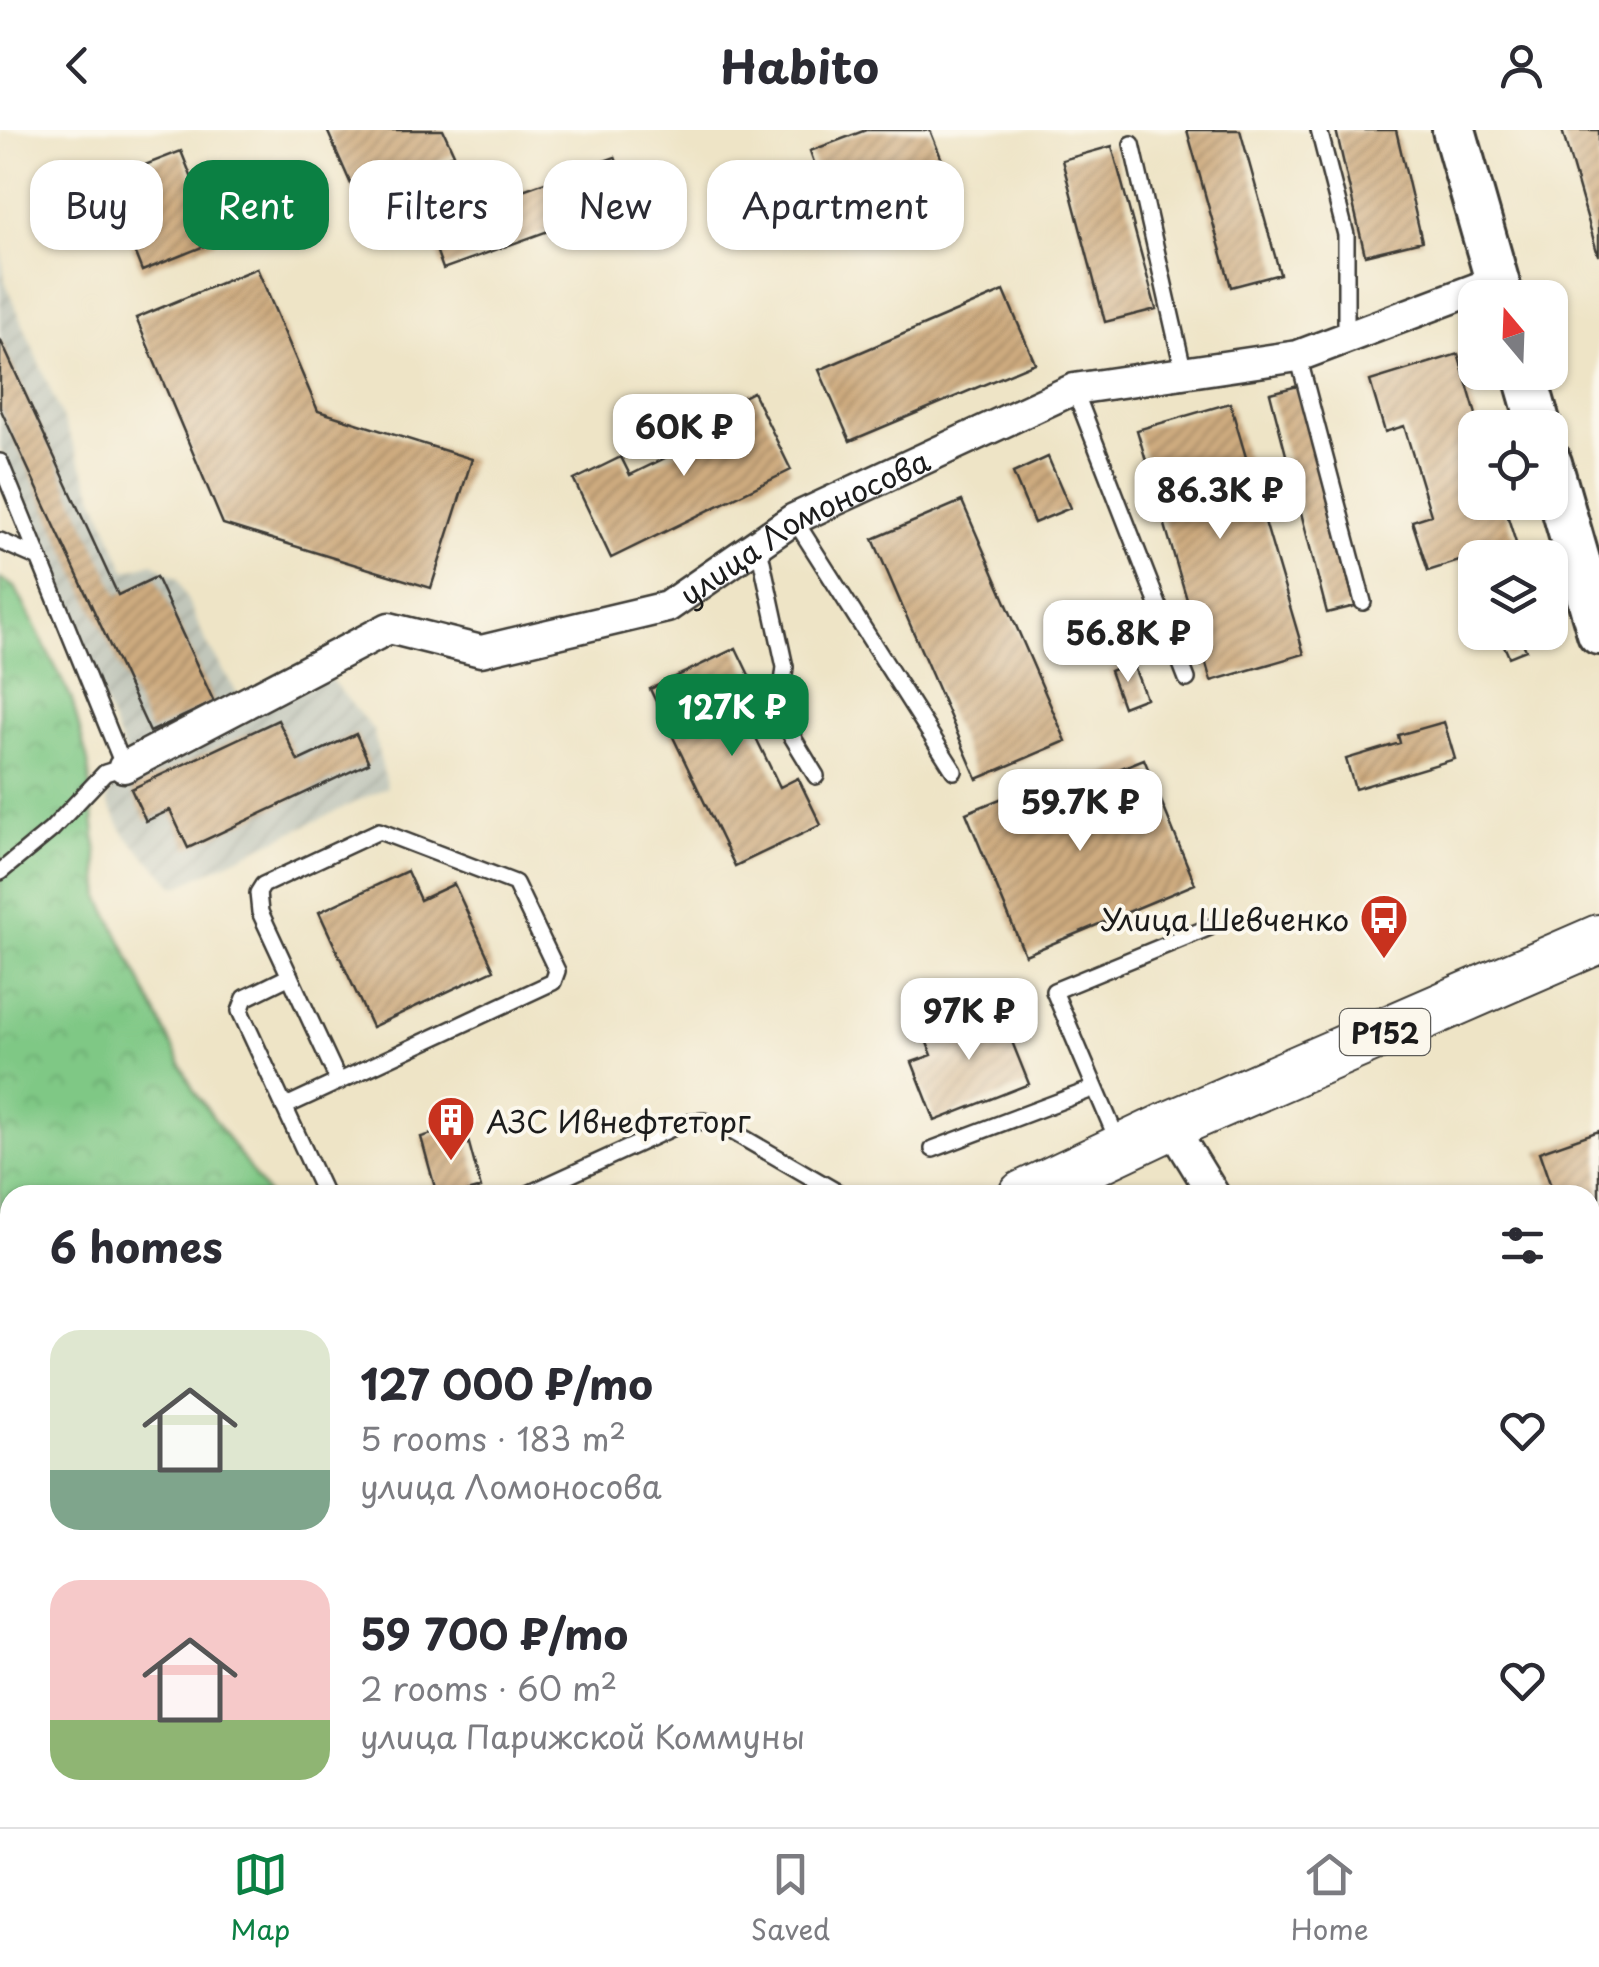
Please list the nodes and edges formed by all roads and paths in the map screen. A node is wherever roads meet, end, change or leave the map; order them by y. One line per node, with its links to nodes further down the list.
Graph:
1 (1320, 130): 6 (lane)
2 (1454, 130): 4 (street)
3 (1132, 144): 8 (lane)
4 (1497, 280)
5 (1458, 303): 6 (street, улица Ломоносова)
6 (1346, 339): 7 (street, улица Ломоносова)
7 (1298, 356): 8 (street, улица Ломоносова); 16 (lane)
8 (1184, 373): 9 (street, улица Ломоносова)
9 (1074, 389): 11 (street, улица Ломоносова); 18 (lane)
10 (0, 462): 15 (lane)
11 (794, 518): 14 (street, улица Ломоносова); 20 (lane)
12 (1566, 520): 17 (street)
13 (0, 541): 15 (lane)
14 (758, 544): 19 (street, улица Ломоносова); 21 (lane)
15 (40, 558): 19 (lane)
16 (1363, 602)
17 (1599, 633)
18 (1186, 679)
19 (124, 766): 22 (lane)
20 (954, 771)
21 (816, 776)
22 (0, 872)
23 (1210, 927): 27 (lane)
24 (1599, 939): 29 (main road, Р152)
25 (290, 976): 26 (lane); 26 (lane); 28 (lane)
26 (339, 1082): 28 (lane)
27 (1095, 1088): 30 (lane); 31 (lane)
28 (284, 1108): 32 (lane)
29 (1171, 1125): 31 (main road, Р152); 36 (street)
30 (933, 1150)
31 (1121, 1150): 35 (main road, Р152)
32 (319, 1185)
33 (548, 1185): 34 (lane)
34 (825, 1185)
35 (1045, 1185)
36 (1208, 1185)

